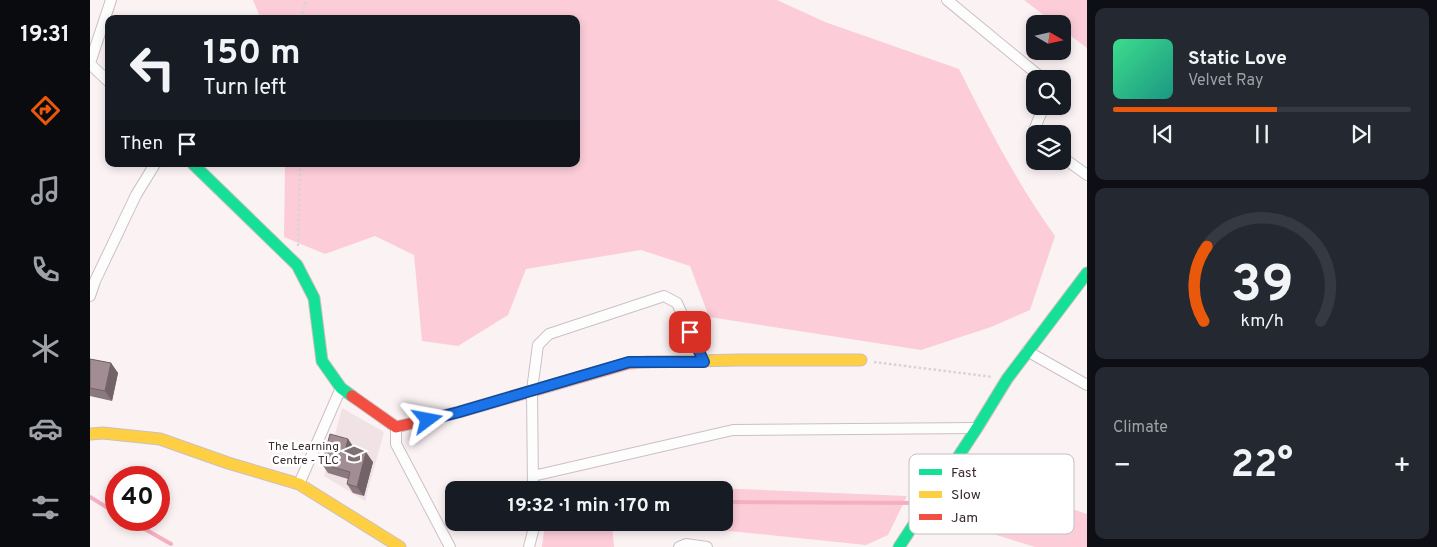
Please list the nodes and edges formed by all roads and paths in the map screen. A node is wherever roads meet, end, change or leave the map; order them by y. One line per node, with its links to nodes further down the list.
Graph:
1 (111, 0): 4 (street)
2 (307, 0): 5 (path)
3 (947, 0): 8 (street)
4 (106, 15)
5 (303, 15)
6 (105, 18): 7 (street)
7 (90, 64): 9 (street)
8 (1032, 70)
9 (105, 78)
10 (1071, 163): 14 (street)
11 (153, 167): 17 (street)
12 (195, 167): 15 (street)
13 (300, 167): 15 (path)
14 (1087, 175)
15 (297, 265): 23 (street)
16 (1087, 274): 18 (street)
17 (90, 296)
18 (1027, 351): 21 (street); 22 (street)
19 (862, 360): 20 (street); 21 (path)
20 (704, 362): 24 (street); 24 (street)
21 (1006, 379): 26 (street)
22 (1087, 385)
23 (341, 388): 25 (street); 31 (street)
24 (532, 390): 25 (street); 29 (street)
25 (396, 427): 36 (street)
26 (977, 428): 28 (street); 29 (street)
27 (90, 434): 31 (street)
28 (960, 454)
29 (533, 476): 30 (street)
30 (533, 481)
31 (299, 484): 35 (street)
32 (533, 531): 37 (street)
33 (909, 532): 39 (street)
34 (684, 546): 38 (street)
35 (400, 547)
36 (450, 547)
37 (529, 547)
38 (707, 547)
39 (899, 547)

